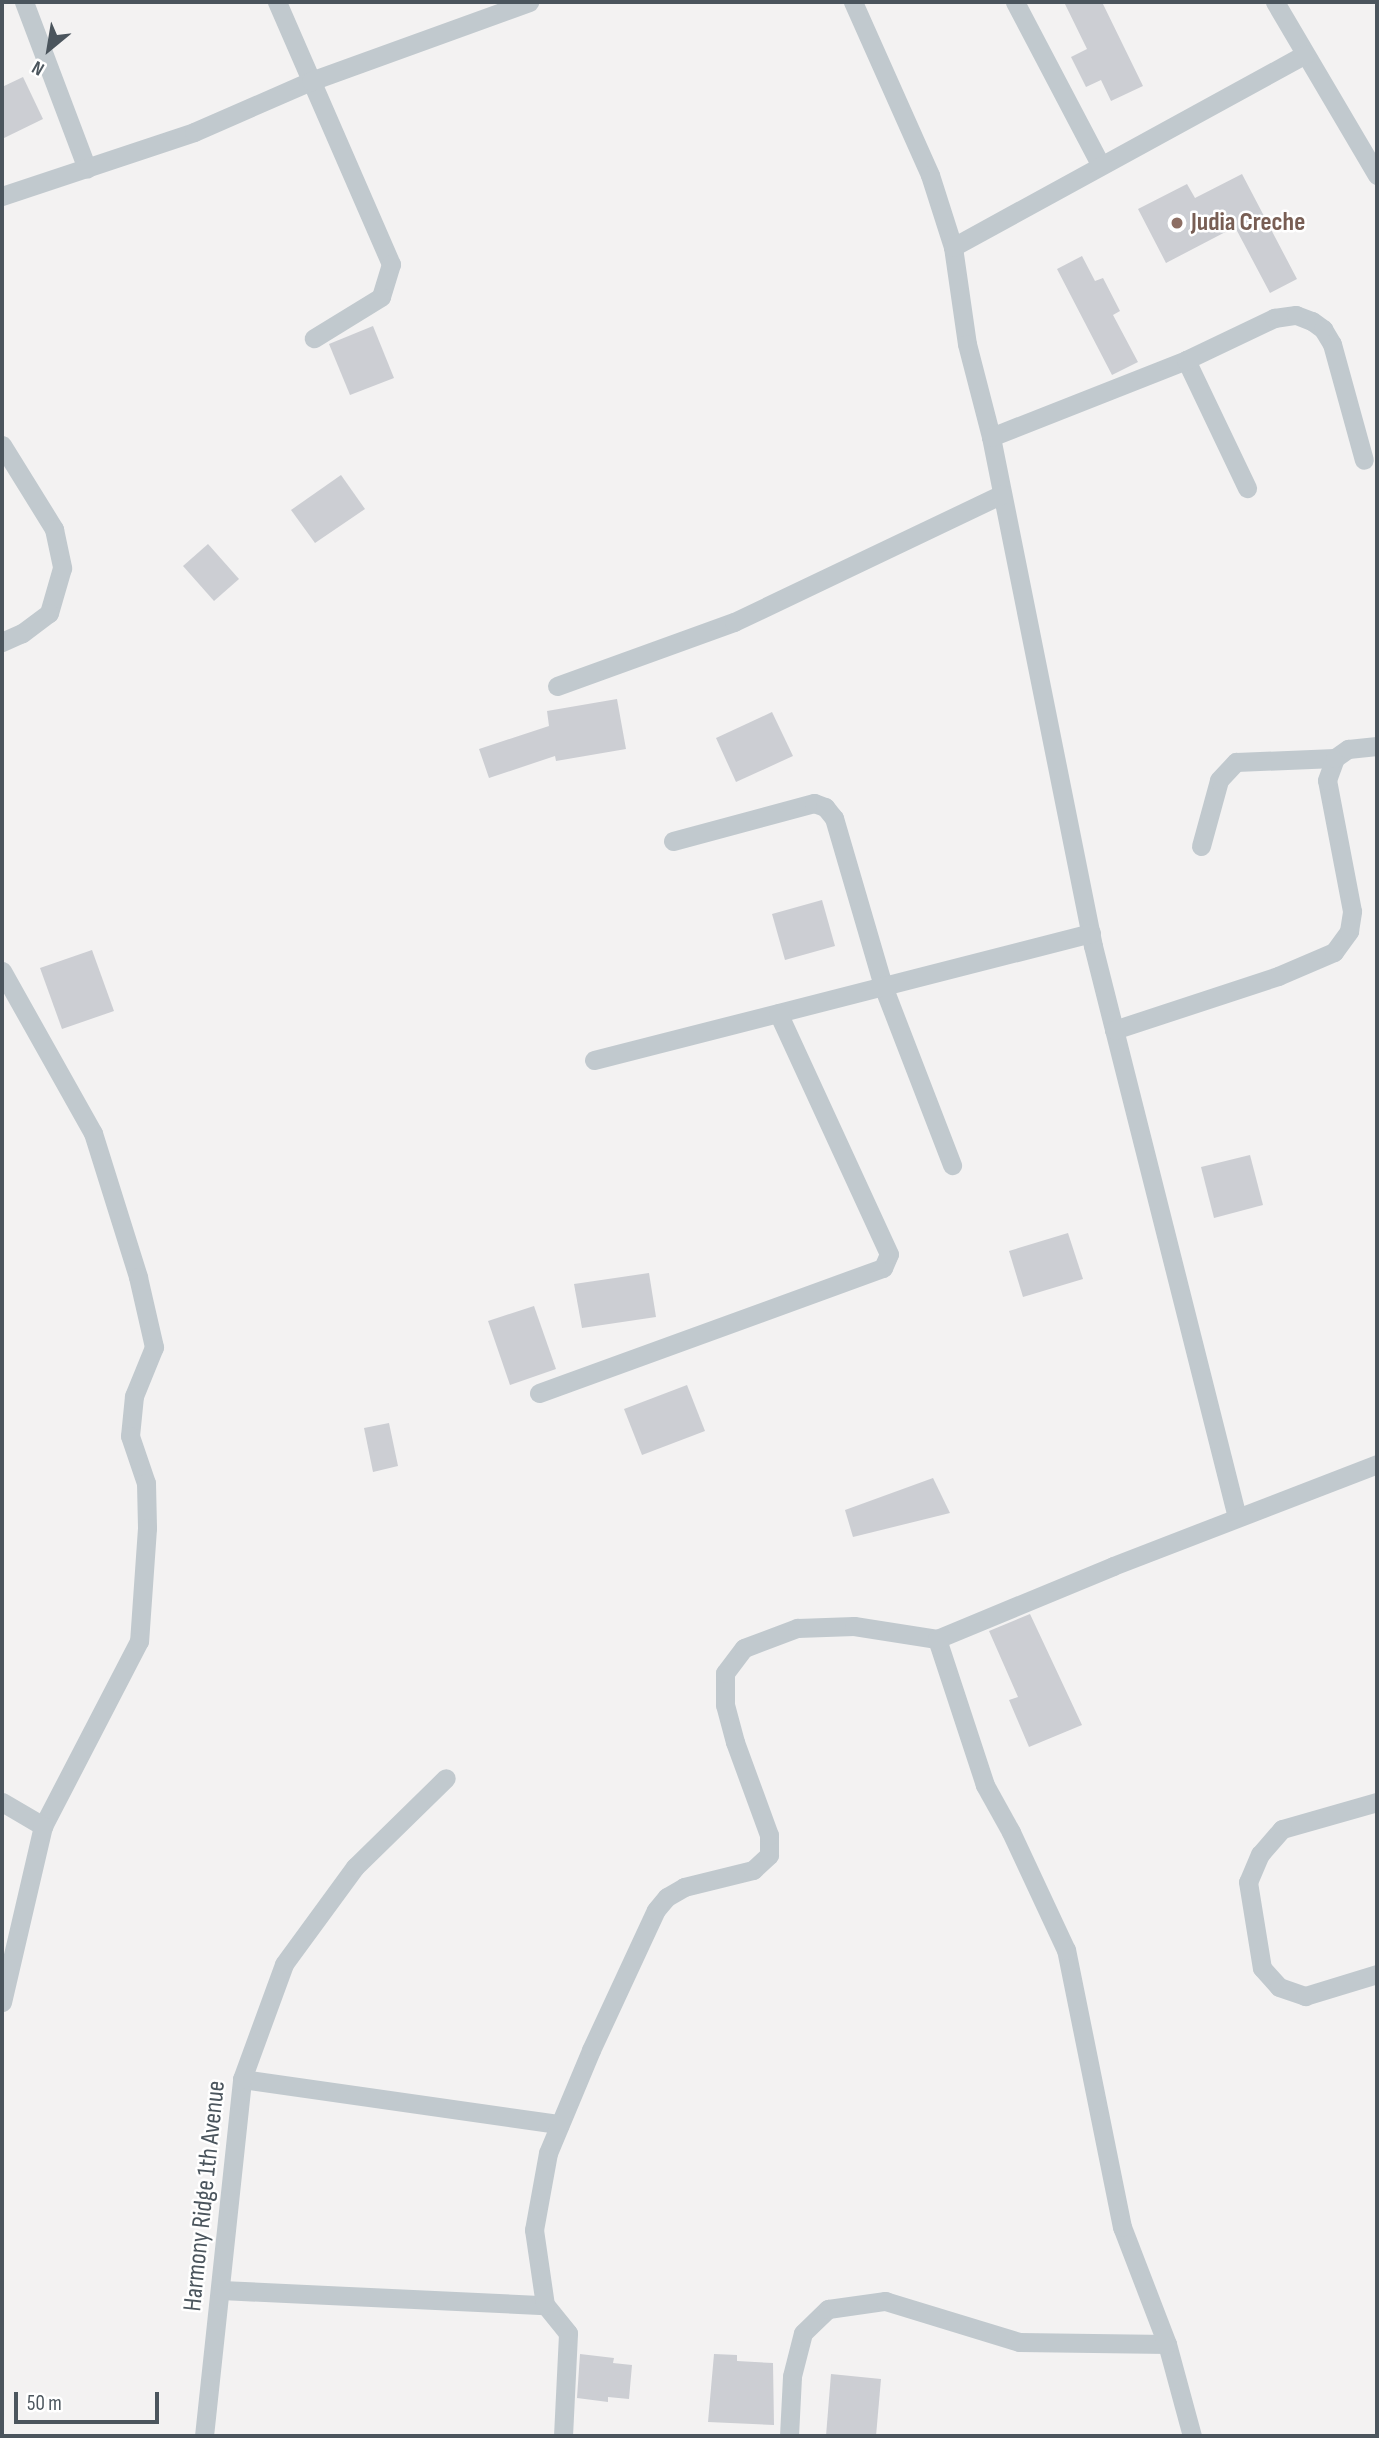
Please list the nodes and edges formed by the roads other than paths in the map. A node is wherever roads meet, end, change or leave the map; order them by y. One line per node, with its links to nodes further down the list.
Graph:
1 (24, 2): 10 (street)
2 (277, 2): 8 (street)
3 (529, 2): 8 (street)
4 (853, 2): 13 (street)
5 (1015, 2): 9 (street)
6 (1275, 2): 7 (street)
7 (1305, 54): 9 (street); 11 (street)
8 (311, 81): 10 (street); 14 (street)
9 (1100, 164): 13 (street)
10 (87, 169): 12 (street)
11 (1377, 175)
12 (2, 196)
13 (953, 247): 16 (street)
14 (314, 338)
15 (1186, 360): 16 (street); 18 (street); 19 (street)
16 (990, 437): 20 (street)
17 (2, 446): 21 (street)
18 (1364, 460)
19 (1247, 488)
20 (1002, 494): 22 (street); 27 (street)
21 (2, 642)
22 (557, 686)
23 (1377, 746): 24 (street)
24 (1335, 758): 26 (street); 31 (street)
25 (673, 841): 29 (street)
26 (1201, 846)
27 (1091, 933): 29 (street); 31 (street)
28 (2, 971): 41 (street)
29 (883, 986): 30 (street); 33 (street)
30 (779, 1013): 32 (street); 34 (street)
31 (1114, 1030): 36 (street)
32 (594, 1060)
33 (952, 1165)
34 (539, 1393)
35 (1377, 1464): 36 (street)
36 (1237, 1517): 37 (street)
37 (937, 1639): 45 (street); 48 (street)
38 (446, 1778): 44 (street, Harmony Ridge 1th Avenue)
39 (2, 1802): 41 (street)
40 (1377, 1802): 42 (street)
41 (43, 1826): 43 (street)
42 (1377, 1974)
43 (2, 2001)
44 (242, 2079): 45 (street); 46 (street, Harmony Ridge 1th Avenue)
45 (561, 2124): 47 (street)
46 (221, 2290): 47 (street); 49 (street, Harmony Ridge 1th Avenue)
47 (545, 2305): 50 (street)
48 (1167, 2344): 51 (street); 52 (street)
49 (204, 2436)
50 (563, 2436)
51 (789, 2436)
52 (1192, 2436)

